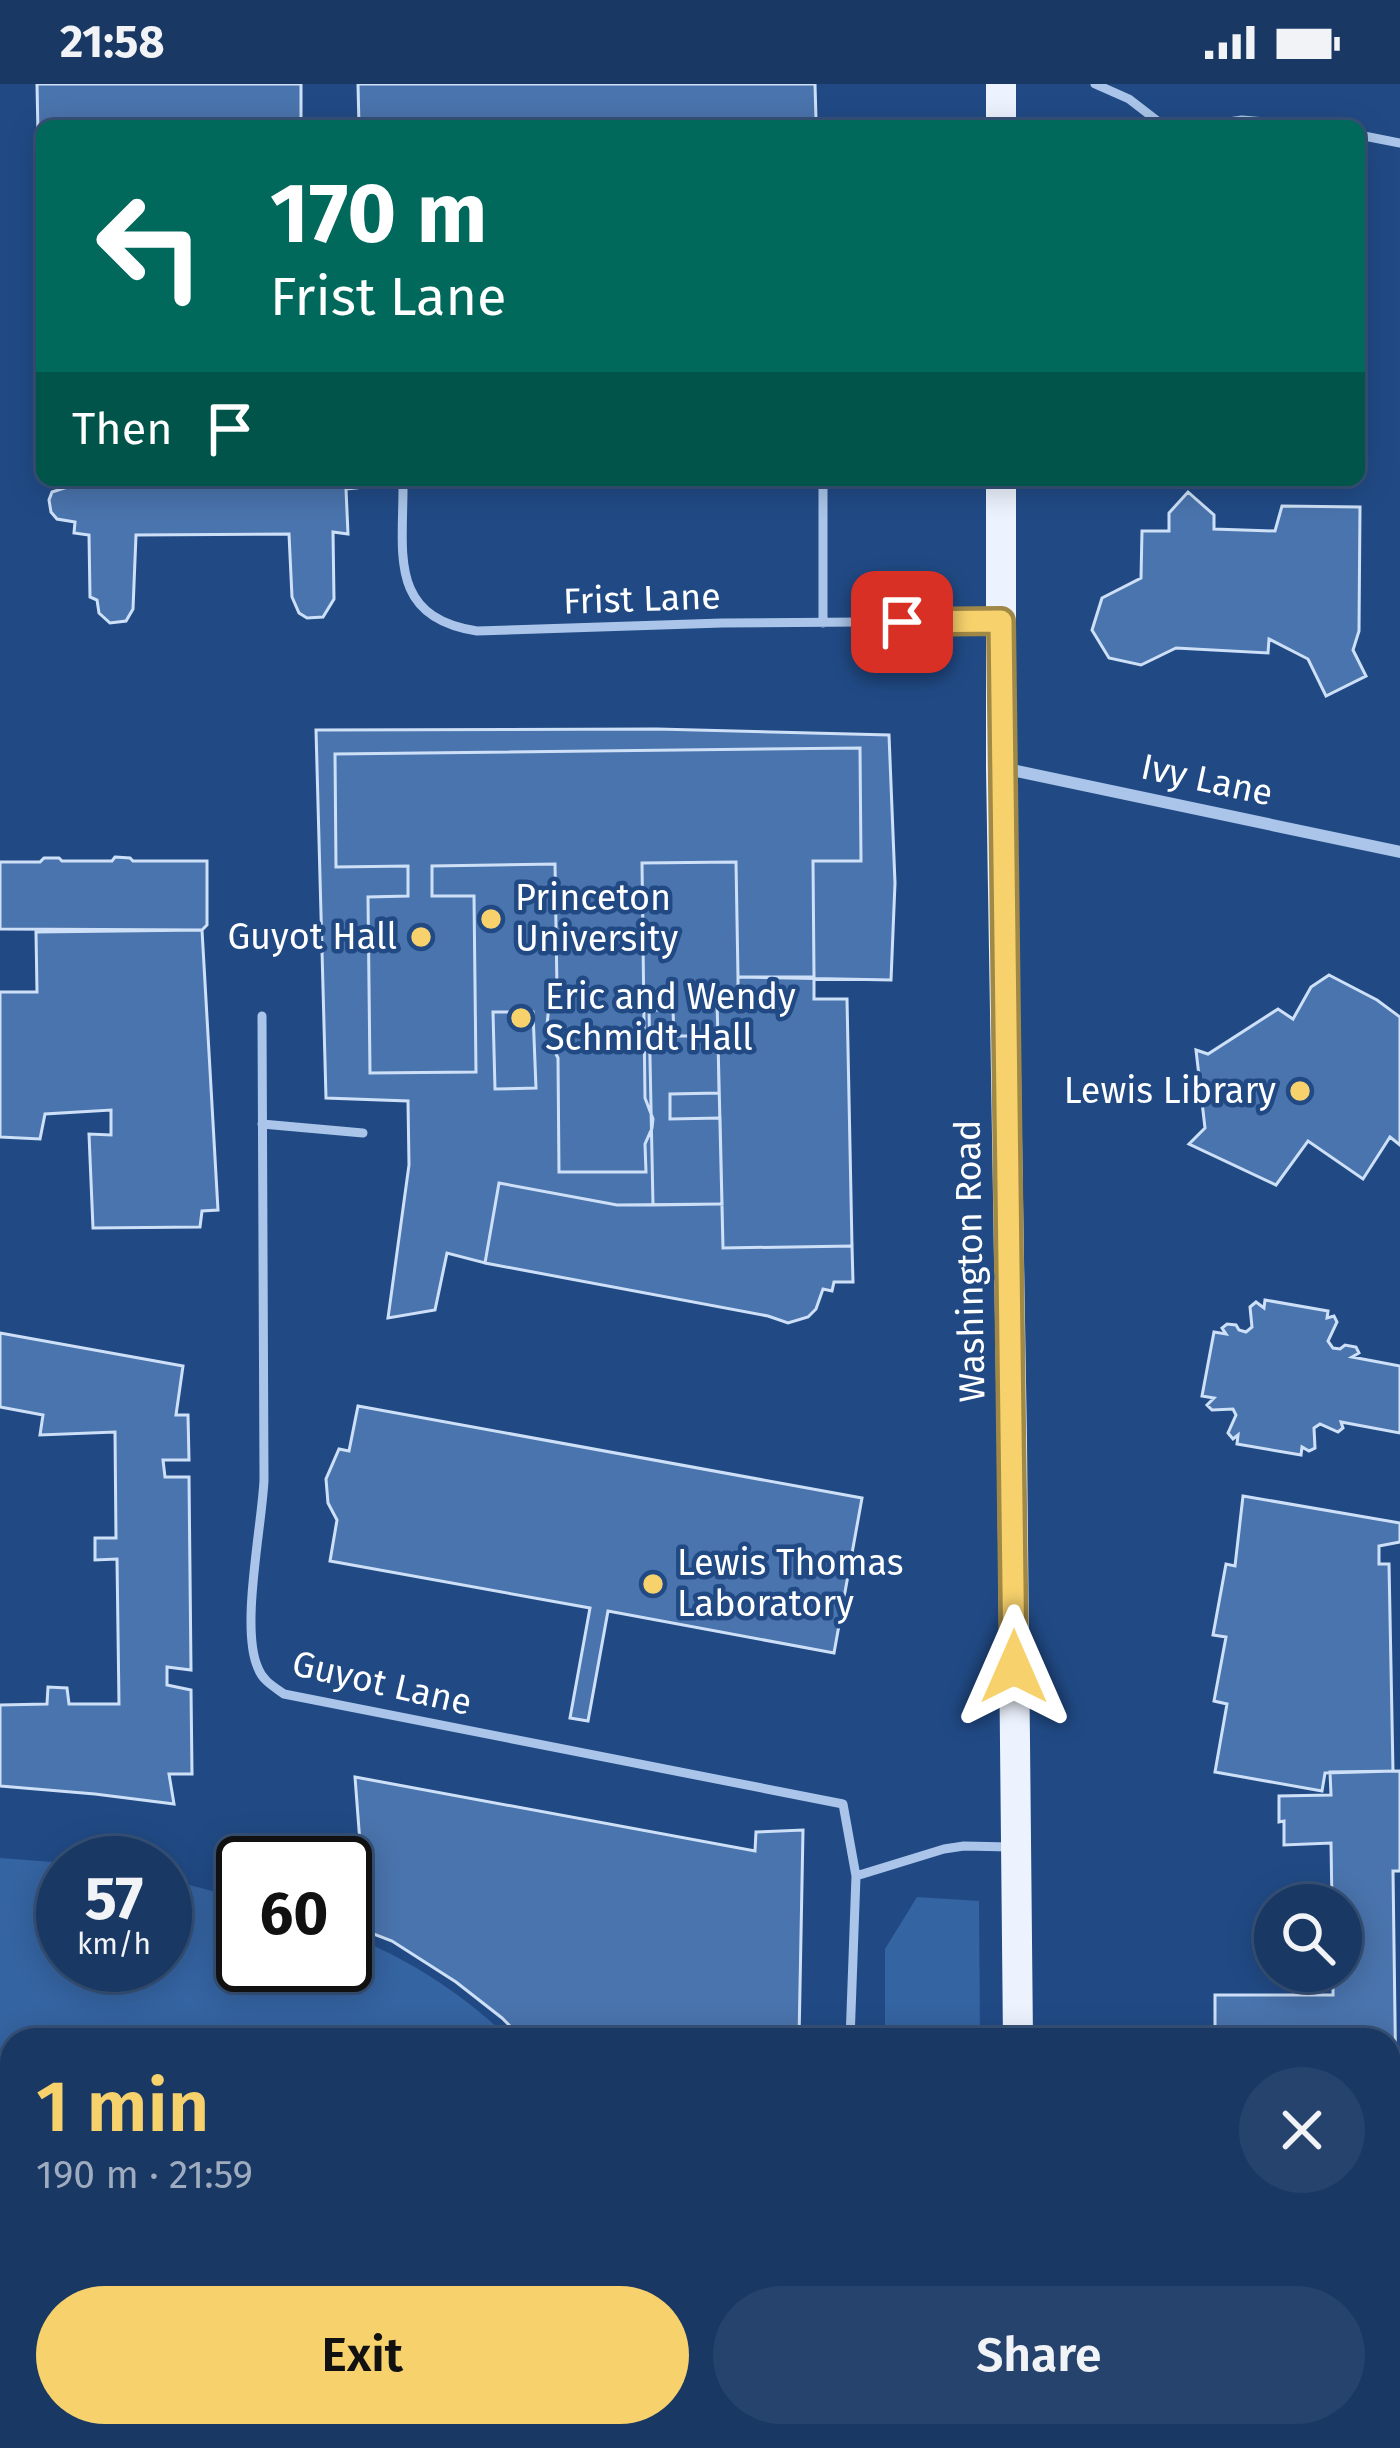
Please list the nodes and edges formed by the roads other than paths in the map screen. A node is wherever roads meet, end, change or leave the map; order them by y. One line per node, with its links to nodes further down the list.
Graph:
1 (1001, 84): 3 (main road)
2 (1095, 84): 4 (lane)
3 (1001, 120)
4 (1156, 120)
5 (1365, 136): 6 (lane)
6 (1400, 143)
7 (403, 486): 11 (lane, Frist Lane)
8 (823, 486): 11 (lane)
9 (1001, 486): 10 (main road, Washington Road)
10 (1001, 621): 11 (lane, Frist Lane); 12 (main road, Washington Road)
11 (823, 623)
12 (1001, 767): 13 (street, Ivy Lane); 17 (main road, Washington Road)
13 (1400, 852)
14 (262, 1016): 15 (lane, Guyot Lane)
15 (262, 1124): 16 (lane); 18 (lane, Guyot Lane)
16 (363, 1133)
17 (1015, 1847): 18 (lane); 20 (main road, Washington Road)
18 (856, 1876): 19 (lane)
19 (850, 2028)
20 (1018, 2028)

